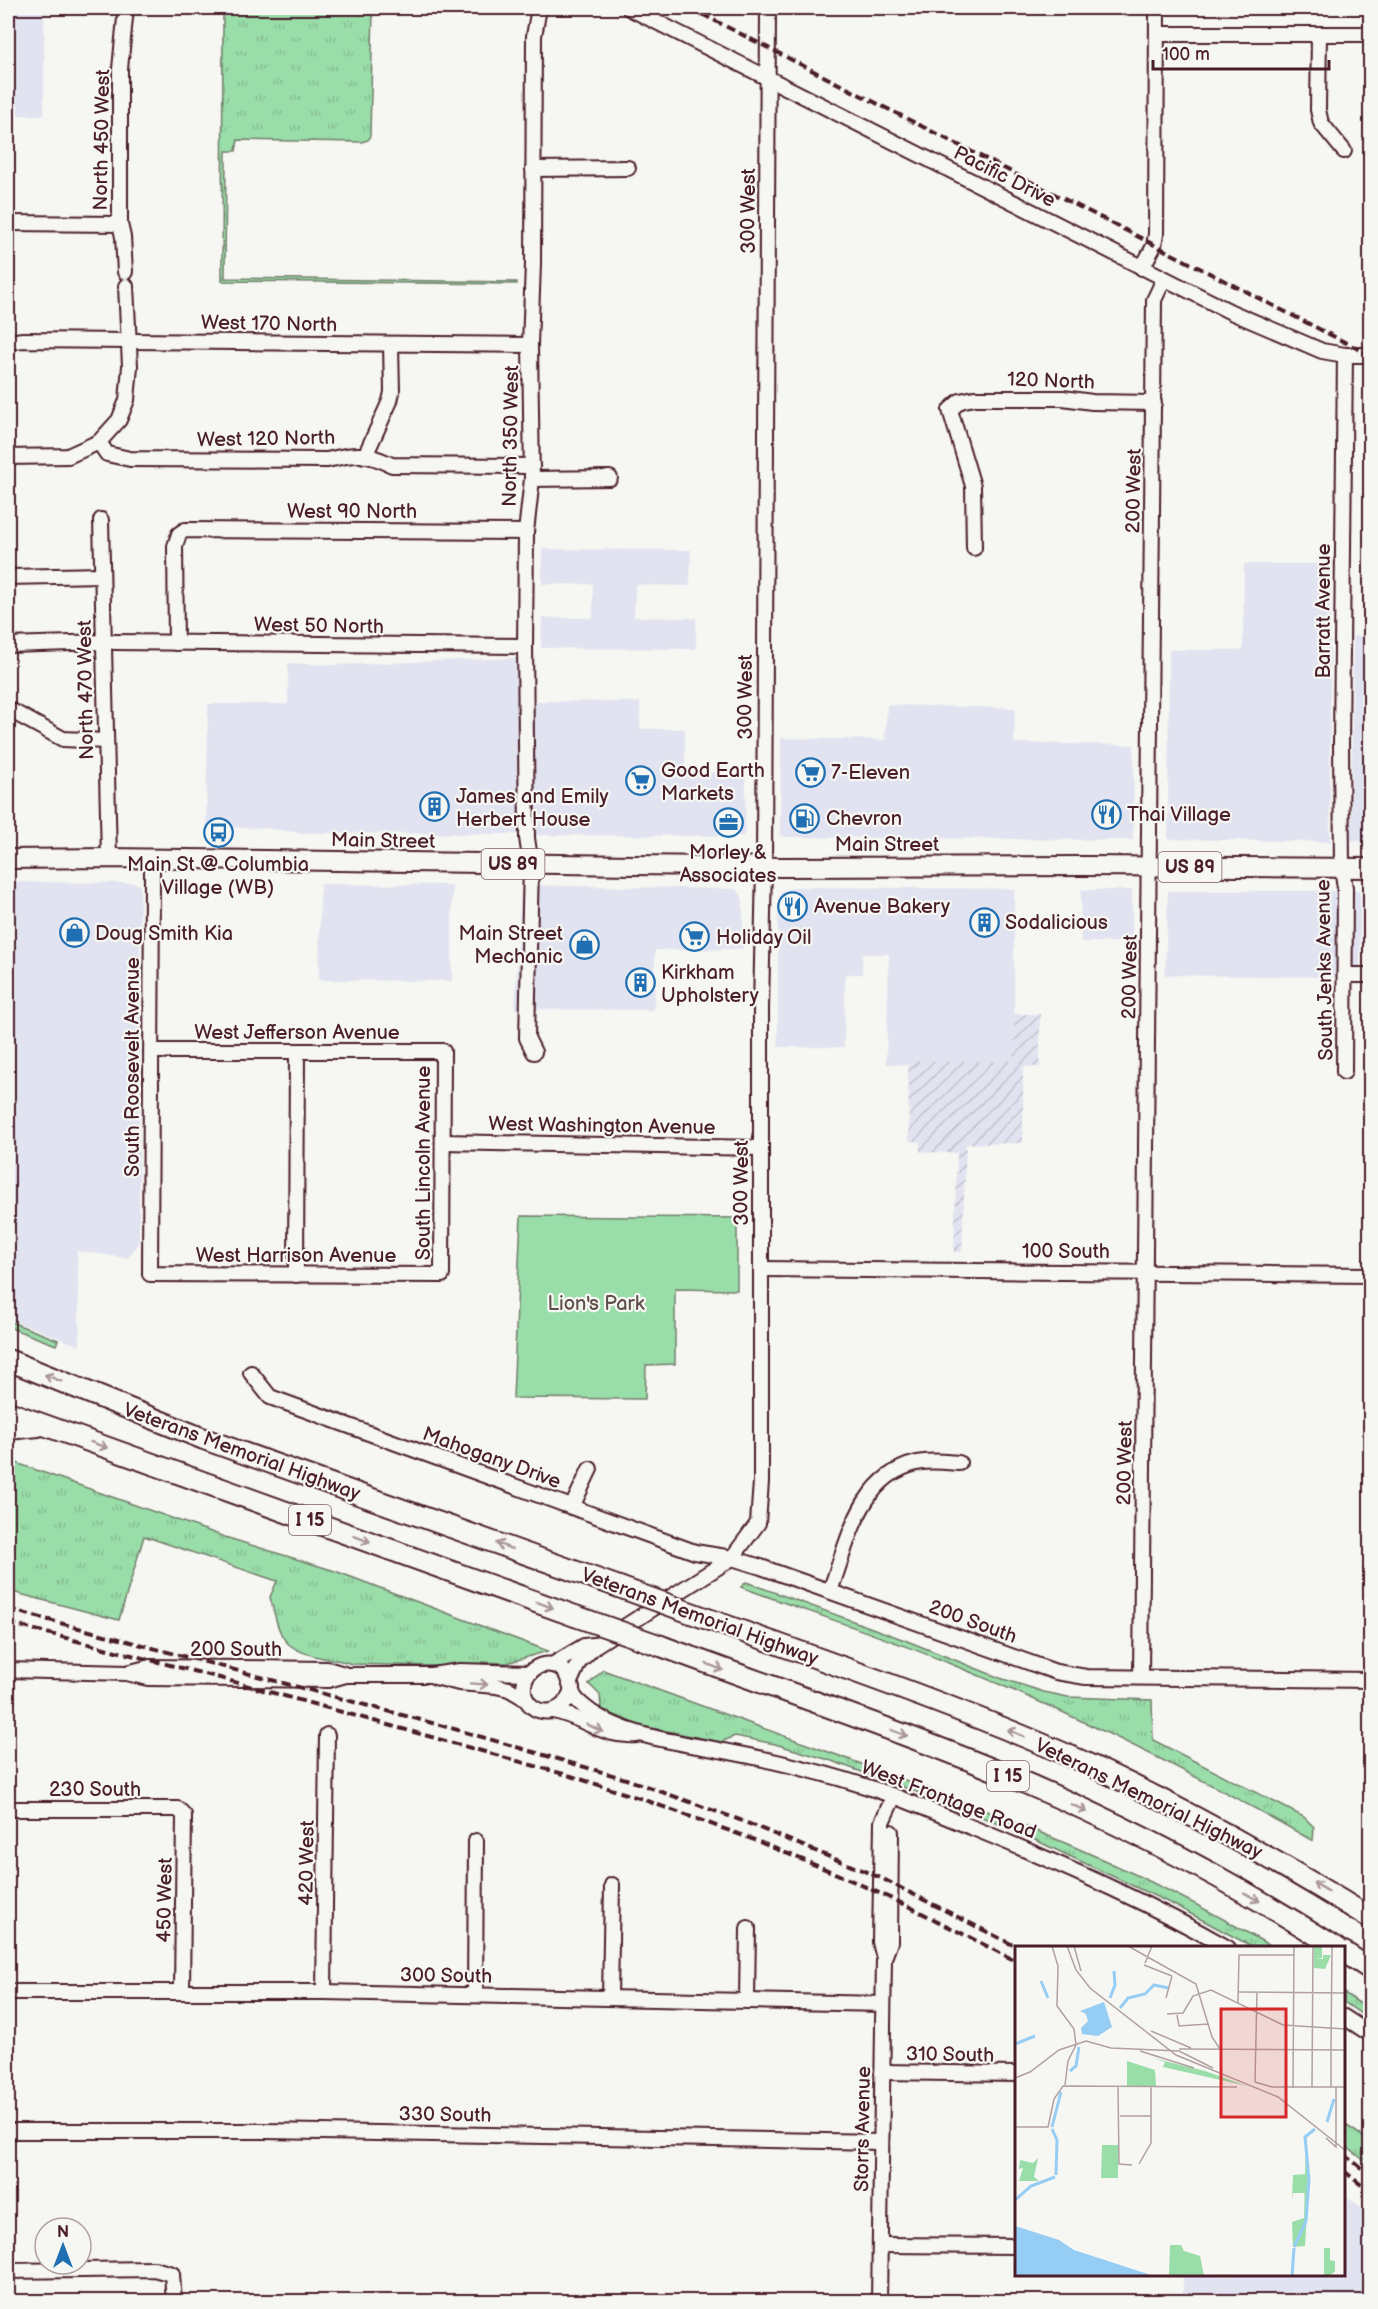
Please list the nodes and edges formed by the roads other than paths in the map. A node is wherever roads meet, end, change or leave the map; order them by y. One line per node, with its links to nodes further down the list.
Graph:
1 (126, 8): 14 (street, North 450 West)
2 (539, 8): 12 (street, North 350 West)
3 (629, 8): 9 (street, Pacific Drive)
4 (768, 8): 9 (street, 300 West)
5 (1157, 8): 6 (street)
6 (1157, 34): 7 (street); 15 (street)
7 (1318, 34): 8 (street); 10 (street)
8 (1371, 34)
9 (768, 78): 15 (street, Pacific Drive); 46 (street, 300 West)
10 (1344, 151)
11 (628, 168): 12 (street)
12 (533, 169): 22 (street, North 350 West)
13 (8, 222): 14 (street)
14 (120, 224): 16 (street, North 450 West)
15 (1142, 268): 17 (street, Pacific Drive)
16 (125, 272)
17 (1164, 279): 23 (street, Pacific Drive); 25 (street, 200 West)
18 (126, 286): 19 (street)
19 (130, 341): 20 (street, West 170 North); 21 (street, West 170 North); 26 (street)
20 (8, 342)
21 (391, 345): 22 (street, West 170 North); 27 (street)
22 (530, 345): 29 (street, North 350 West)
23 (1345, 355): 24 (street, Pacific Drive); 48 (street, Barratt Avenue)
24 (1371, 355)
25 (1154, 403): 33 (street, 120 North); 47 (street, 200 West)
26 (99, 442): 27 (street, West 120 North); 28 (street)
27 (365, 456): 29 (street, West 120 North)
28 (8, 458)
29 (532, 473): 30 (street, West 120 North); 32 (street, North 350 West)
30 (610, 478)
31 (101, 520): 34 (street, North 470 West)
32 (526, 532): 37 (street, West 90 North); 39 (street, North 350 West)
33 (974, 548)
34 (102, 575): 35 (street); 36 (street, North 470 West)
35 (8, 577)
36 (109, 642): 37 (street, West 50 North); 38 (street, West 50 North); 41 (street, North 470 West)
37 (176, 643): 39 (street, West 50 North)
38 (8, 645)
39 (525, 646): 45 (street, North 350 West)
40 (8, 709): 41 (street)
41 (106, 741): 42 (street, North 470 West)
42 (109, 858): 43 (main road, Main Street / US 89); 44 (main road, Main Street / US 89)
43 (8, 859)
44 (152, 860): 45 (main road, Main Street / US 89); 52 (street, South Roosevelt Avenue)
45 (531, 865): 46 (main road, Main Street / US 89); 55 (street, North 350 West)
46 (764, 866): 47 (main road, Main Street / US 89); 58 (street, 300 West)
47 (1150, 866): 48 (main road, Main Street / US 89); 60 (street, 200 West)
48 (1342, 867): 49 (main road, Main Street / US 89); 50 (street, South Jenks Avenue)
49 (1371, 868)
50 (1345, 975): 51 (street); 56 (street, South Jenks Avenue)
51 (1371, 975)
52 (151, 1051): 53 (street, West Jefferson Avenue); 61 (street, South Roosevelt Avenue)
53 (297, 1051): 54 (street, West Jefferson Avenue); 62 (street)
54 (443, 1051): 57 (street, South Lincoln Avenue)
55 (534, 1052)
56 (1344, 1072)
57 (443, 1142): 58 (street, West Washington Avenue); 63 (street, South Lincoln Avenue)
58 (761, 1148): 59 (street, 300 West)
59 (761, 1269): 60 (street, 100 South); 73 (street, 300 West)
60 (1145, 1272): 64 (street, 100 South); 80 (street, 200 West)
61 (150, 1274): 62 (street, West Harrison Avenue)
62 (296, 1275): 63 (street, West Harrison Avenue)
63 (442, 1275)
64 (1371, 1275)
65 (8, 1360): 92 (highway, Veterans Memorial Highway / I 15, one-way to 65, bridge)
66 (251, 1373): 72 (street, Mahogany Drive)
67 (8, 1412): 68 (highway, Veterans Memorial Highway / I 15)
68 (44, 1425): 69 (highway); 95 (highway, Veterans Memorial Highway / I 15, one-way to 95, bridge)
69 (8, 1429)
70 (959, 1463): 74 (street)
71 (590, 1469): 72 (street)
72 (572, 1507): 73 (street, Mahogany Drive)
73 (732, 1558): 74 (street, 200 South); 75 (street)
74 (830, 1591): 80 (street, 200 South)
75 (596, 1645): 76 (street); 82 (street)
76 (552, 1665): 78 (street); 82 (street)
77 (8, 1670): 79 (street, 200 South)
78 (530, 1673): 79 (street, 200 South); 83 (street)
79 (430, 1675): 83 (street, 200 South, one-way to 83)
80 (1141, 1677): 81 (street, 200 South)
81 (1371, 1680)
82 (571, 1685): 84 (street); 86 (street, West Frontage Road)
83 (526, 1699): 84 (street)
84 (553, 1711): 86 (street, West Frontage Road, one-way to 86)
85 (327, 1735): 100 (street, 420 West)
86 (639, 1735): 87 (street, West Frontage Road)
87 (894, 1796): 94 (street, West Frontage Road); 104 (street, Storrs Avenue)
88 (8, 1809): 89 (street, 230 South)
89 (182, 1811): 98 (street, 450 West)
90 (476, 1841): 101 (street)
91 (612, 1884): 102 (street)
92 (1371, 1918)
93 (748, 1928): 103 (street)
94 (1226, 1946)
95 (1335, 1946)
96 (1345, 1953): 97 (highway)
97 (1371, 1969)
98 (182, 1991): 99 (street, 300 South); 100 (street, 300 South)
99 (8, 1992)
100 (324, 1992): 101 (street, 300 South)
101 (475, 1995): 102 (street, 300 South)
102 (610, 1998): 103 (street, 300 South)
103 (747, 2000): 104 (street, 300 South)
104 (883, 2004): 107 (street, Storrs Avenue)
105 (1345, 2018): 106 (street)
106 (1371, 2034)
107 (882, 2072): 108 (street, 310 South); 110 (street, Storrs Avenue)
108 (1015, 2074)
109 (8, 2132): 110 (street, 330 South)
110 (881, 2142): 111 (street, Storrs Avenue)
111 (880, 2244): 112 (street); 115 (street, Storrs Avenue)
112 (1015, 2246)
113 (8, 2271): 114 (street)
114 (174, 2301)
115 (879, 2301)

